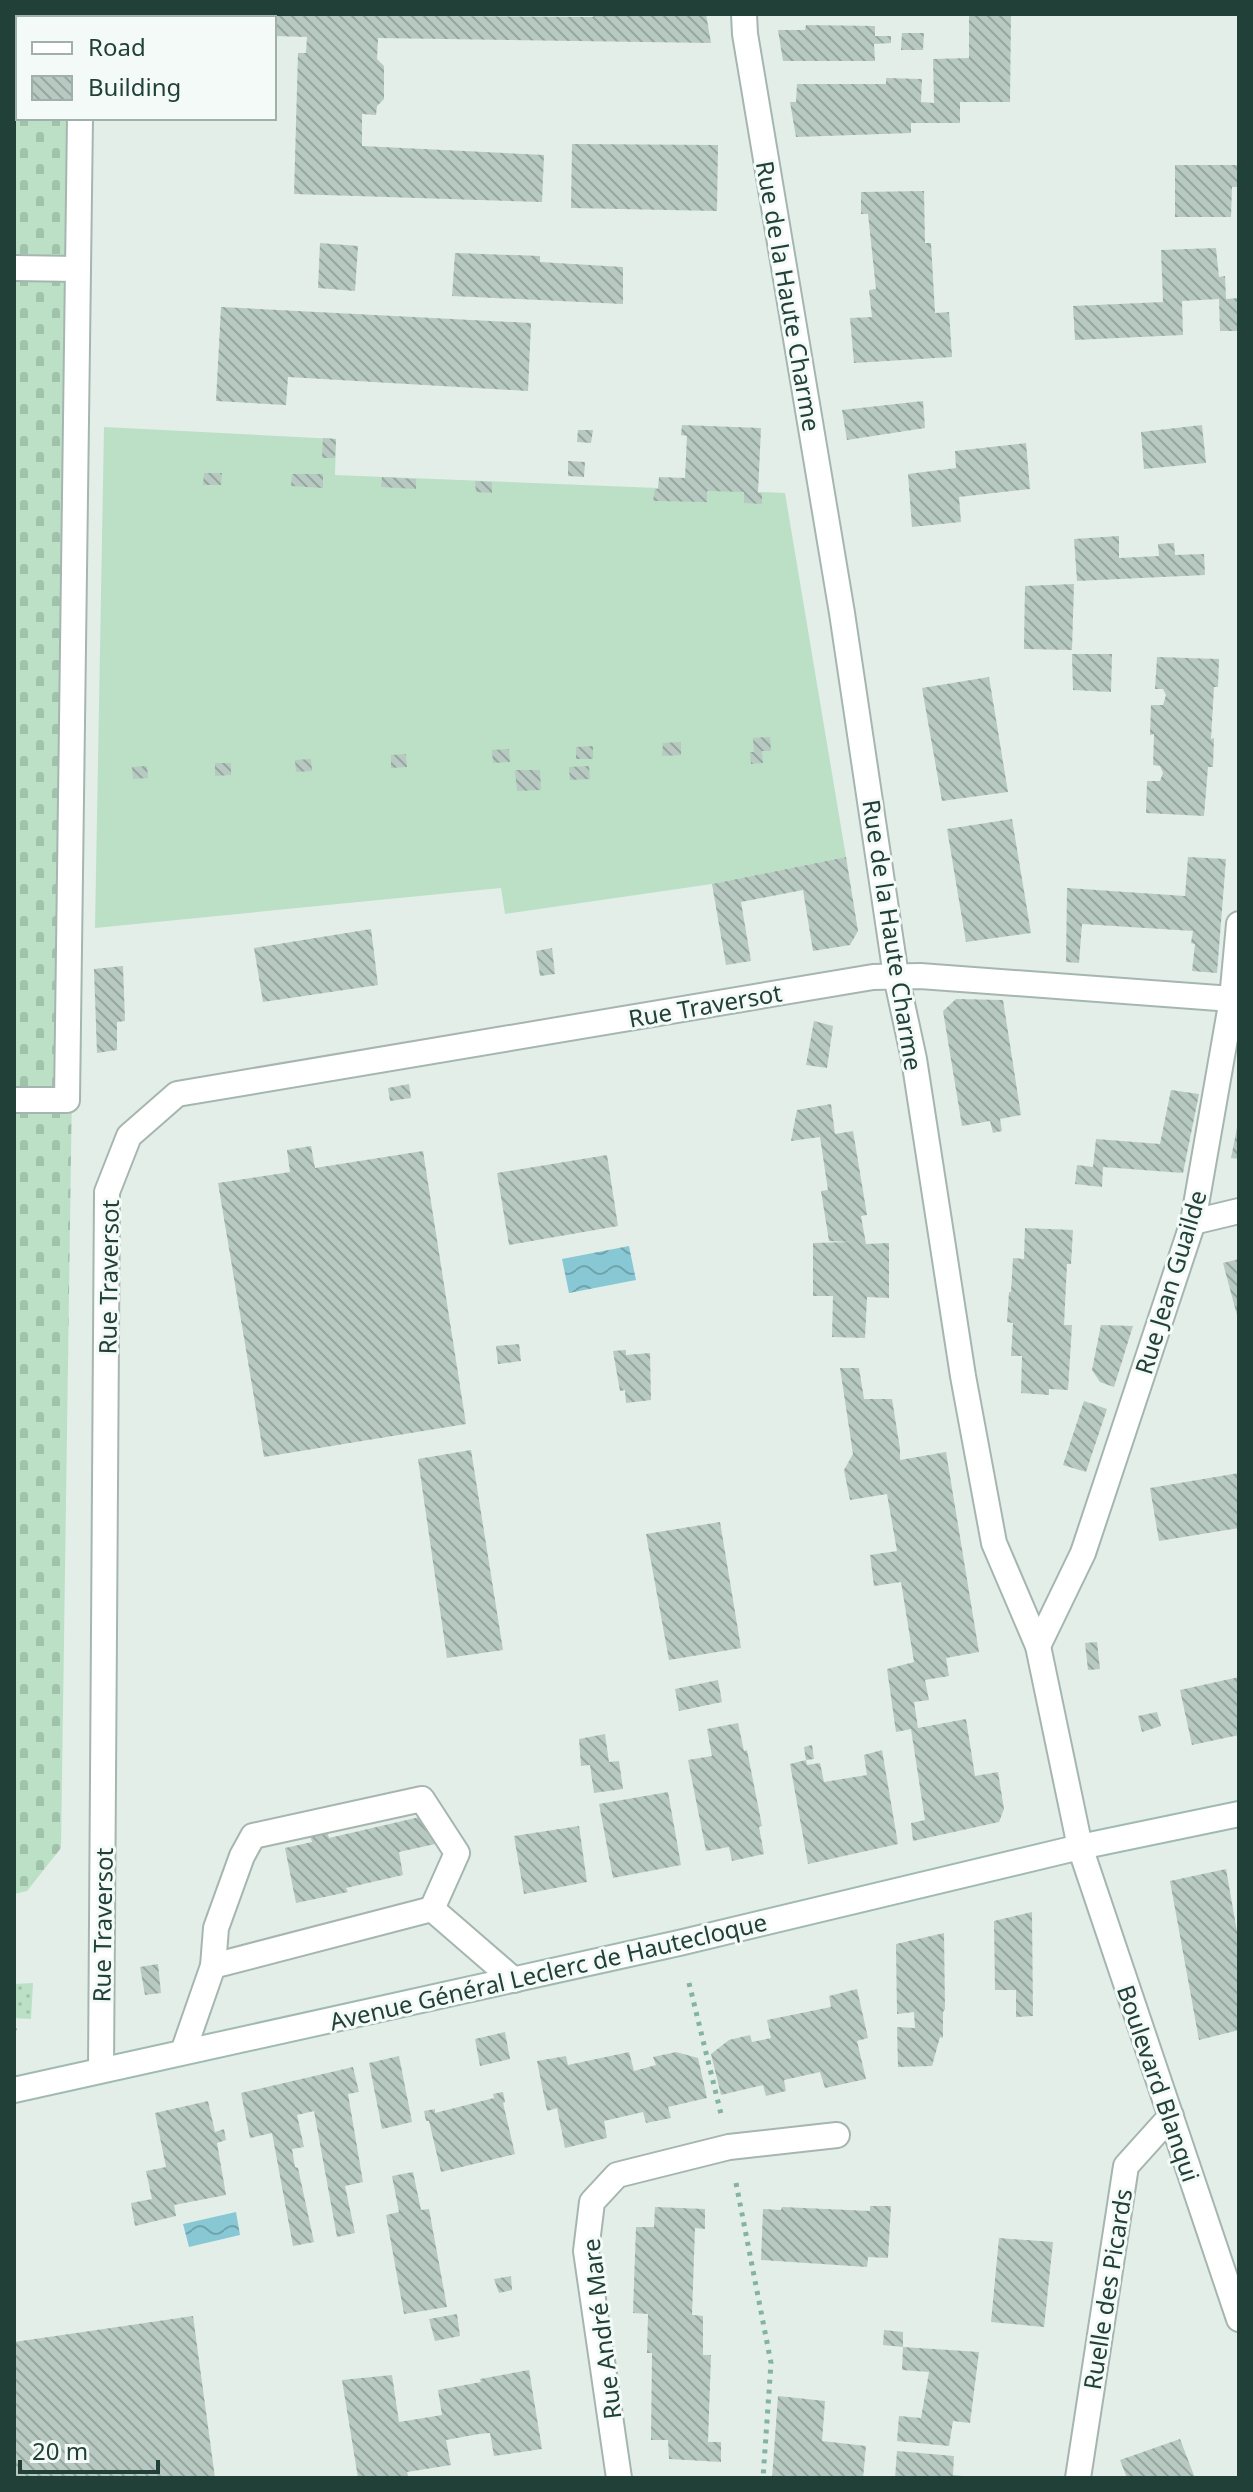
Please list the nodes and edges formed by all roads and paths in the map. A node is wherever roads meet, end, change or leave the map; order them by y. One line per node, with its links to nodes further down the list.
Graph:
1 (744, 14): 6 (street, Rue de la Haute Charme)
2 (80, 120): 4 (street)
3 (14, 268): 4 (street)
4 (78, 269): 8 (street)
5 (1239, 924): 7 (street, Rue Jean Guailde)
6 (896, 976): 7 (street); 11 (street, Rue de la Haute Charme); 19 (street, Rue Traversot)
7 (1232, 999): 10 (street, Rue Jean Guailde)
8 (14, 1100)
9 (1239, 1211): 10 (street)
10 (1193, 1222): 11 (street, Rue Jean Guailde)
11 (1038, 1646): 13 (street, Rue de la Haute Charme)
12 (1239, 1814): 13 (street, Avenue Général Leclerc de Hautecloque)
13 (1080, 1847): 16 (street, Avenue Général Leclerc de Hautecloque); 21 (street, Boulevard Blanqui)
14 (432, 1909): 15 (street); 15 (street); 16 (street)
15 (213, 1966): 18 (street)
16 (514, 1980): 18 (street, Avenue Général Leclerc de Hautecloque)
17 (689, 1983): 23 (path)
18 (183, 2052): 19 (street, Avenue Général Leclerc de Hautecloque)
19 (101, 2070): 20 (street, Avenue Général Leclerc de Hautecloque)
20 (14, 2090)
21 (1171, 2116): 24 (street, Boulevard Blanqui); 27 (street, Ruelle des Picards)
22 (837, 2135): 23 (street, Rue André Mare)
23 (729, 2147): 25 (street, Rue André Mare); 26 (path)
24 (1239, 2319)
25 (619, 2478)
26 (763, 2478)
27 (1078, 2478)

